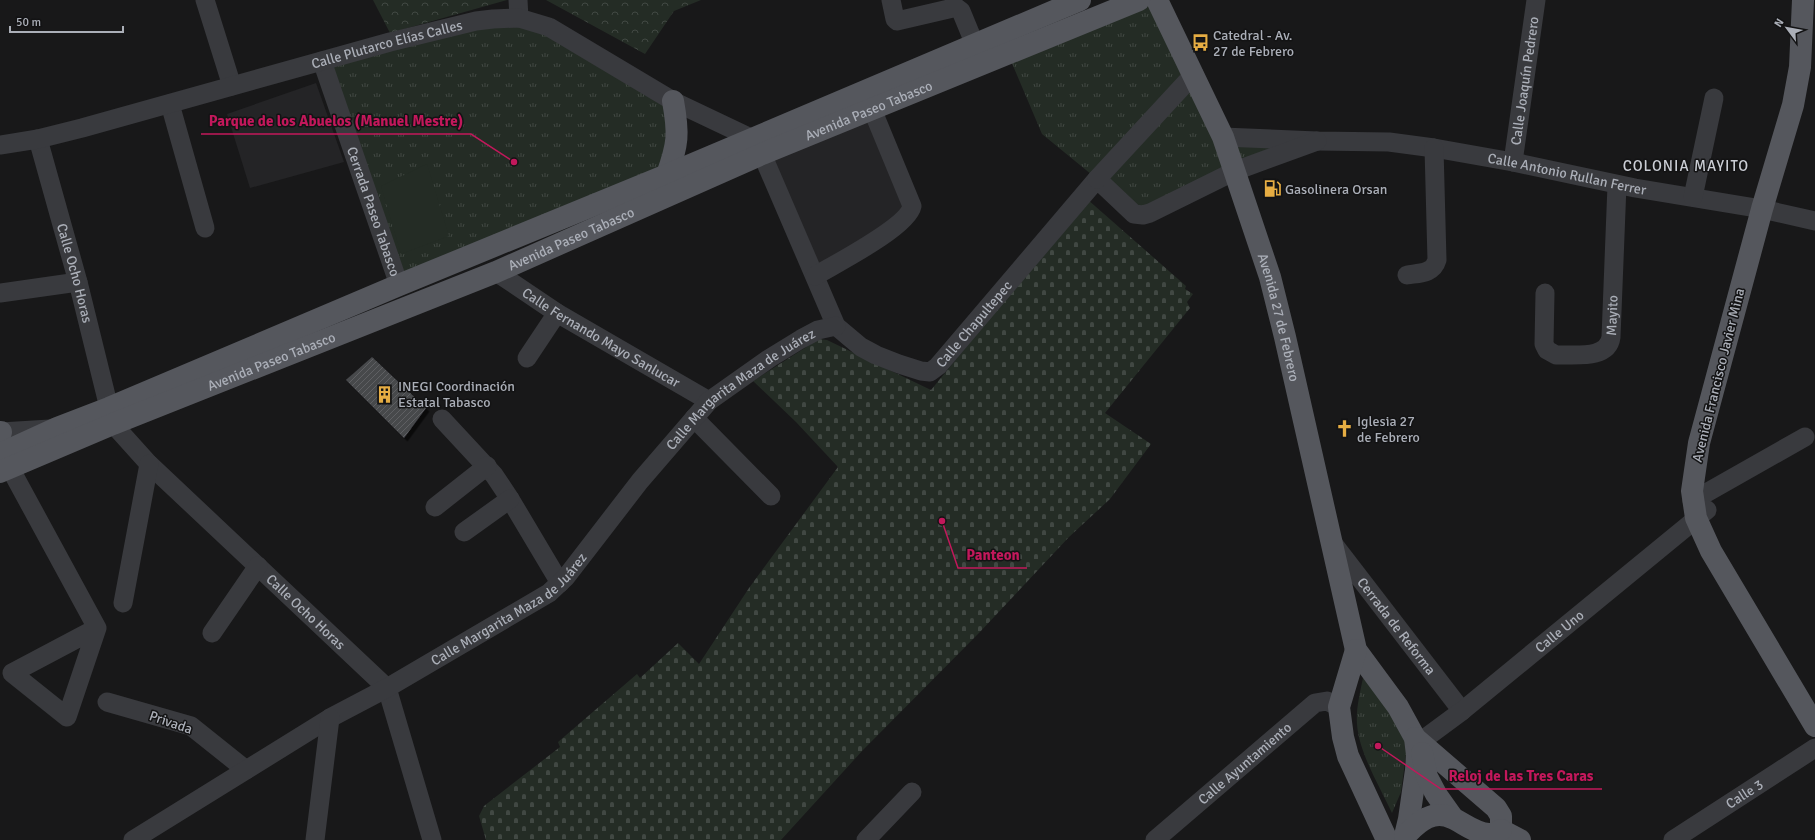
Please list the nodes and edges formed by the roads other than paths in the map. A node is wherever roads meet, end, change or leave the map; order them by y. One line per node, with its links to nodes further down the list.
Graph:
1 (204, 0): 13 (street)
2 (891, 0): 9 (street)
3 (1080, 0): 9 (main road, Avenida Paseo Tabasco)
4 (1139, 0): 17 (main road, Avenida Paseo Tabasco)
5 (1157, 0): 12 (main road, Avenida 27 de Febrero)
6 (1536, 0): 24 (street, Calle Joaquín Pedrero)
7 (1803, 0): 30 (main road, Avenida Francisco Javier Mina)
8 (519, 9): 11 (street, Calle Plutarco Elías Calles); 15 (street, Calle Plutarco Elías Calles)
9 (975, 45): 22 (main road, Avenida Paseo Tabasco)
10 (1815, 47): 30 (main road, Avenida Francisco Javier Mina)
11 (322, 61): 13 (street, Calle Plutarco Elías Calles); 37 (street, Cerrada Paseo Tabasco)
12 (1194, 74): 18 (main road, Avenida 27 de Febrero); 27 (street, Calle Chapultepec)
13 (232, 86): 16 (street, Calle Plutarco Elías Calles)
14 (1714, 98): 29 (street)
15 (673, 101): 22 (street, Calle Plutarco Elías Calles); 26 (main road)
16 (170, 104): 19 (street, Calle Plutarco Elías Calles); 32 (street)
17 (872, 109): 22 (main road, Avenida Paseo Tabasco); 35 (street)
18 (1223, 137): 20 (street, Calle Antonio Rullan Ferrer); 25 (main road, Avenida 27 de Febrero)
19 (38, 139): 21 (street, Calle Plutarco Elías Calles); 36 (street, Calle Ocho Horas)
20 (1317, 141): 23 (street, Calle Antonio Rullan Ferrer); 25 (street, Calle Antonio Rullan Ferrer)
21 (0, 145)
22 (758, 147): 26 (main road, Avenida Paseo Tabasco); 33 (main road, Avenida Paseo Tabasco); 35 (street, Calle Chapultepec)
23 (1434, 148): 24 (street, Calle Antonio Rullan Ferrer); 34 (street)
24 (1513, 162): 28 (street, Calle Antonio Rullan Ferrer)
25 (1234, 171): 27 (street); 58 (main road, Avenida 27 de Febrero)
26 (667, 175): 37 (main road, Avenida Paseo Tabasco)
27 (1097, 179): 41 (street, Calle Chapultepec)
28 (1617, 185): 29 (street, Calle Antonio Rullan Ferrer); 39 (street, Mayito)
29 (1693, 198): 30 (street, Calle Antonio Rullan Ferrer)
30 (1769, 211): 31 (street, Calle Antonio Rullan Ferrer); 55 (main road, Avenida Francisco Javier Mina)
31 (1815, 221)
32 (205, 228)
33 (496, 272): 40 (street, Calle Fernando Mayo Sanlucar); 44 (main road, Avenida Paseo Tabasco)
34 (1407, 275)
35 (815, 276): 41 (street, Calle Chapultepec)
36 (78, 282): 38 (street); 44 (street, Calle Ocho Horas)
37 (399, 285): 44 (main road, Avenida Paseo Tabasco)
38 (0, 293)
39 (1545, 293)
40 (557, 313): 42 (street); 43 (street, Calle Fernando Mayo Sanlucar)
41 (836, 326): 43 (street, Calle Margarita Maza de Juárez)
42 (527, 358)
43 (709, 401): 45 (street, Calle Margarita Maza de Juárez)
44 (111, 416): 47 (main road, Avenida Paseo Tabasco); 50 (street, Calle Ocho Horas); 51 (main road, Avenida Paseo Tabasco)
45 (694, 418): 53 (street); 60 (street, Calle Margarita Maza de Juárez)
46 (442, 419): 52 (street)
47 (57, 428): 48 (street); 51 (main road, Avenida Paseo Tabasco)
48 (0, 433)
49 (1805, 437): 55 (street, Calle Uno)
50 (149, 464): 59 (street, Calle Ocho Horas); 61 (street)
51 (3, 465): 62 (street)
52 (487, 466): 54 (street); 56 (street)
53 (771, 496)
54 (510, 499): 57 (street); 60 (street)
55 (1700, 506): 66 (main road, Avenida Francisco Javier Mina); 69 (street, Calle Uno); 71 (main road, Avenida Francisco Javier Mina)
56 (435, 507)
57 (464, 532)
58 (1331, 541): 64 (main road, Avenida 27 de Febrero); 69 (street, Cerrada de Reforma)
59 (258, 566): 63 (street); 65 (street, Calle Ocho Horas)
60 (560, 583): 65 (street, Calle Margarita Maza de Juárez)
61 (123, 603)
62 (97, 628): 62 (street)
63 (212, 633)
64 (1356, 650): 68 (main road, Avenida 27 de Febrero); 72 (main road, Avenida 27 de Febrero)
65 (387, 688): 70 (street, Calle Margarita Maza de Juárez); 81 (street)
66 (1815, 701)
67 (107, 702): 74 (street, Privada)
68 (1339, 707): 78 (main road, Avenida 27 de Febrero); 83 (street, Calle Ayuntamiento)
69 (1462, 711): 72 (street, Calle Uno)
70 (330, 718): 74 (street, Calle Margarita Maza de Juárez); 80 (street)
71 (1815, 726)
72 (1418, 740): 76 (main road); 77 (main road); 78 (main road, Avenida 27 de Febrero)
73 (1815, 748): 85 (street, Calle 3)
74 (246, 770): 79 (street, Calle Margarita Maza de Juárez)
75 (912, 792): 82 (street)
76 (1453, 818): 77 (main road); 78 (main road)
77 (1498, 835): 84 (main road)
78 (1398, 839)
79 (133, 840)
80 (315, 840)
81 (432, 840)
82 (866, 840)
83 (1155, 840)
84 (1520, 840)
85 (1673, 840)

